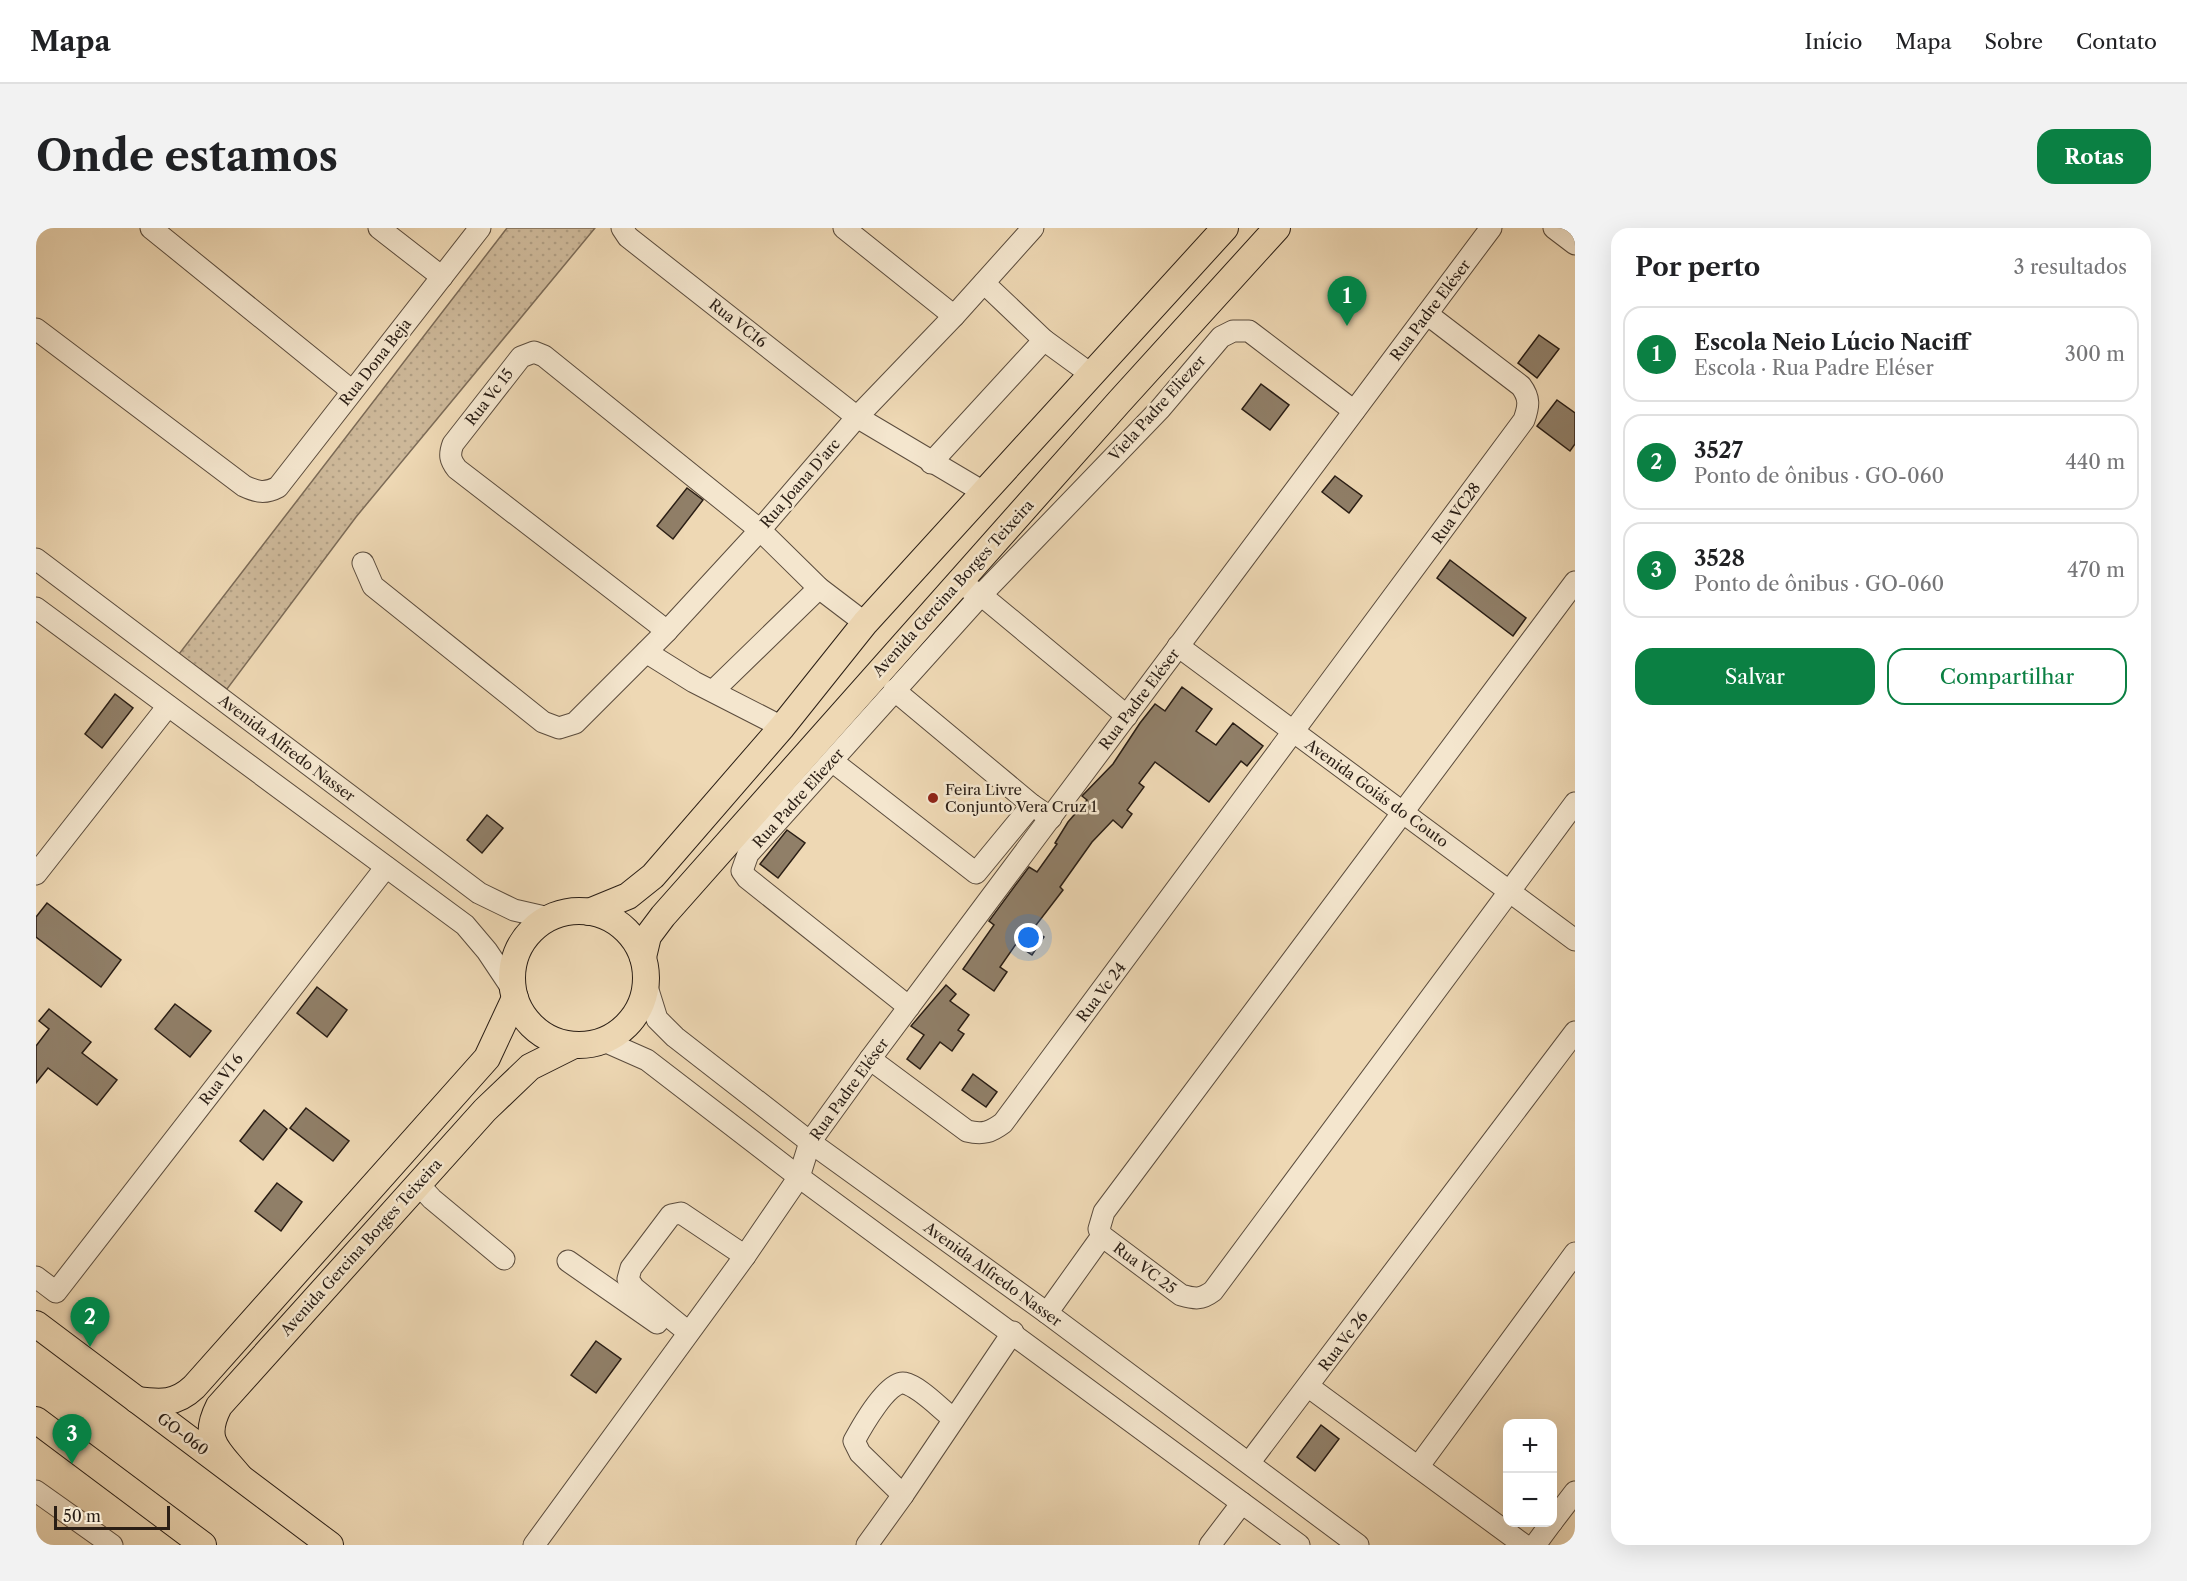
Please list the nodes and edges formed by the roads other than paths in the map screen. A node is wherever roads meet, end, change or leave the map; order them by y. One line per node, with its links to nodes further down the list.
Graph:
1 (150, 228): 21 (street)
2 (379, 228): 12 (street)
3 (480, 228): 12 (street, Rua Dona Beja)
4 (622, 228): 24 (street, Rua VC16)
5 (844, 228): 15 (street)
6 (1034, 228): 13 (street, Rua Joana D'arc)
7 (1225, 228): 18 (main road)
8 (1276, 228): 19 (main road, Avenida Gercina Borges Teixeira)
9 (1491, 228): 14 (street, Rua Padre Eléser)
10 (1554, 228): 11 (street)
11 (1575, 244)
12 (442, 277): 21 (street, Rua Dona Beja)
13 (984, 283): 15 (street, Rua Joana D'arc); 17 (street)
14 (1427, 314): 23 (street, Rua Padre Eléser); 44 (street, Rua VC28)
15 (954, 316): 24 (street, Rua Joana D'arc)
16 (36, 329): 21 (street, Rua Dona Beja)
17 (1044, 340): 20 (street); 25 (street)
18 (1122, 341): 19 (main road); 20 (main road)
19 (1153, 364): 22 (main road, Avenida Gercina Borges Teixeira)
20 (1092, 375): 22 (main road); 26 (main road)
21 (352, 391)
22 (1119, 402): 31 (main road, Avenida Gercina Borges Teixeira)
23 (1354, 411): 33 (street, Viela Padre Eliezer); 37 (street, Rua Padre Eléser)
24 (857, 417): 25 (street, Rua VC16); 27 (street, Rua Joana D'arc)
25 (931, 463): 26 (street, Rua VC16)
26 (985, 493): 35 (main road)
27 (760, 530): 32 (street); 36 (street, Rua Joana D'arc); 36 (street, Rua Vc 15)
28 (36, 559): 54 (street, Avenida Alfredo Nasser)
29 (363, 563): 38 (street, Rua Joana D'arc)
30 (1575, 582): 48 (street, Rua VC 25)
31 (958, 583): 33 (street); 56 (main road, Avenida Gercina Borges Teixeira)
32 (819, 588): 35 (street); 39 (street)
33 (981, 595): 40 (street, Rua Padre Eliezer); 42 (street)
34 (36, 608): 41 (street)
35 (865, 623): 43 (main road)
36 (667, 631): 38 (street, Rua Joana D'arc)
37 (1178, 646): 42 (street, Rua Padre Eléser); 44 (street, Avenida Goiás do Couto)
38 (646, 652): 39 (street)
39 (714, 690): 43 (street)
40 (894, 690): 45 (street, Rua Padre Eliezer); 47 (street)
41 (168, 706): 50 (street); 51 (street)
42 (1127, 716): 49 (street, Rua Padre Eléser)
43 (782, 727): 53 (main road)
44 (1294, 732): 48 (street, Avenida Goiás do Couto); 63 (street, Rua Vc 24)
45 (832, 761): 47 (street); 59 (street, Rua Padre Eliezer)
46 (1575, 803): 52 (street)
47 (1032, 805): 49 (street)
48 (1403, 813): 52 (street, Avenida Goiás do Couto); 67 (street, Rua VC 25)
49 (1051, 818): 59 (street, Rua Padre Eléser)
50 (386, 867): 58 (street); 72 (street, Rua VI 6)
51 (36, 874)
52 (1509, 890): 55 (street, Avenida Goiás do Couto); 67 (street, Rua VC 25)
53 (589, 912): 54 (main road); 56 (main road)
54 (549, 918): 58 (main road)
55 (1575, 940)
56 (644, 957): 57 (main road)
57 (647, 987): 61 (main road); 64 (street, Avenida Alfredo Nasser)
58 (514, 994): 62 (main road); 80 (main road, Avenida Gercina Borges Teixeira)
59 (909, 1007): 63 (street, Rua Padre Eléser)
60 (1575, 1032): 79 (street, Rua Vc 26)
61 (604, 1041): 62 (main road); 65 (street)
62 (574, 1046): 66 (main road, Avenida Gercina Borges Teixeira)
63 (870, 1059): 64 (street, Rua Padre Eléser)
64 (810, 1142): 65 (street, Rua Padre Eléser); 73 (street, Avenida Alfredo Nasser)
65 (800, 1177): 69 (street, Rua Padre Eléser); 75 (street)
66 (418, 1184): 70 (street); 85 (main road, Avenida Gercina Borges Teixeira)
67 (1102, 1236): 73 (street)
68 (1575, 1253): 84 (street)
69 (745, 1256): 76 (street, Rua Padre Eléser); 76 (street)
70 (504, 1259)
71 (568, 1261): 76 (street)
72 (36, 1277)
73 (1047, 1313): 77 (street, Avenida Alfredo Nasser)
74 (36, 1324): 80 (main road, GO-060 / GO-060)
75 (1013, 1332): 78 (street); 81 (street)
76 (685, 1336): 96 (street, Rua Padre Eléser)
77 (1097, 1350): 78 (street); 83 (street, Avenida Alfredo Nasser)
78 (1075, 1378): 89 (street)
79 (1309, 1387): 83 (street); 84 (street, Rua Vc 26)
80 (137, 1400): 85 (main road, GO-060 / GO-060)
81 (954, 1419): 88 (street); 88 (street)
82 (36, 1420): 94 (main road)
83 (1249, 1463): 99 (street, Avenida Alfredo Nasser)
84 (1418, 1467): 100 (street, Rua Vc 26)
85 (240, 1477): 95 (main road, GO-060 / GO-060)
86 (36, 1491): 93 (street)
87 (1575, 1492): 90 (street)
88 (903, 1495): 92 (street)
89 (1242, 1503): 97 (street); 98 (street)
90 (1557, 1515)
91 (1549, 1527): 101 (street)
92 (870, 1544)
93 (112, 1545)
94 (203, 1545)
95 (330, 1545)
96 (534, 1545)
97 (1210, 1545)
98 (1299, 1545)
99 (1358, 1545)
100 (1524, 1545)
101 (1536, 1545)

